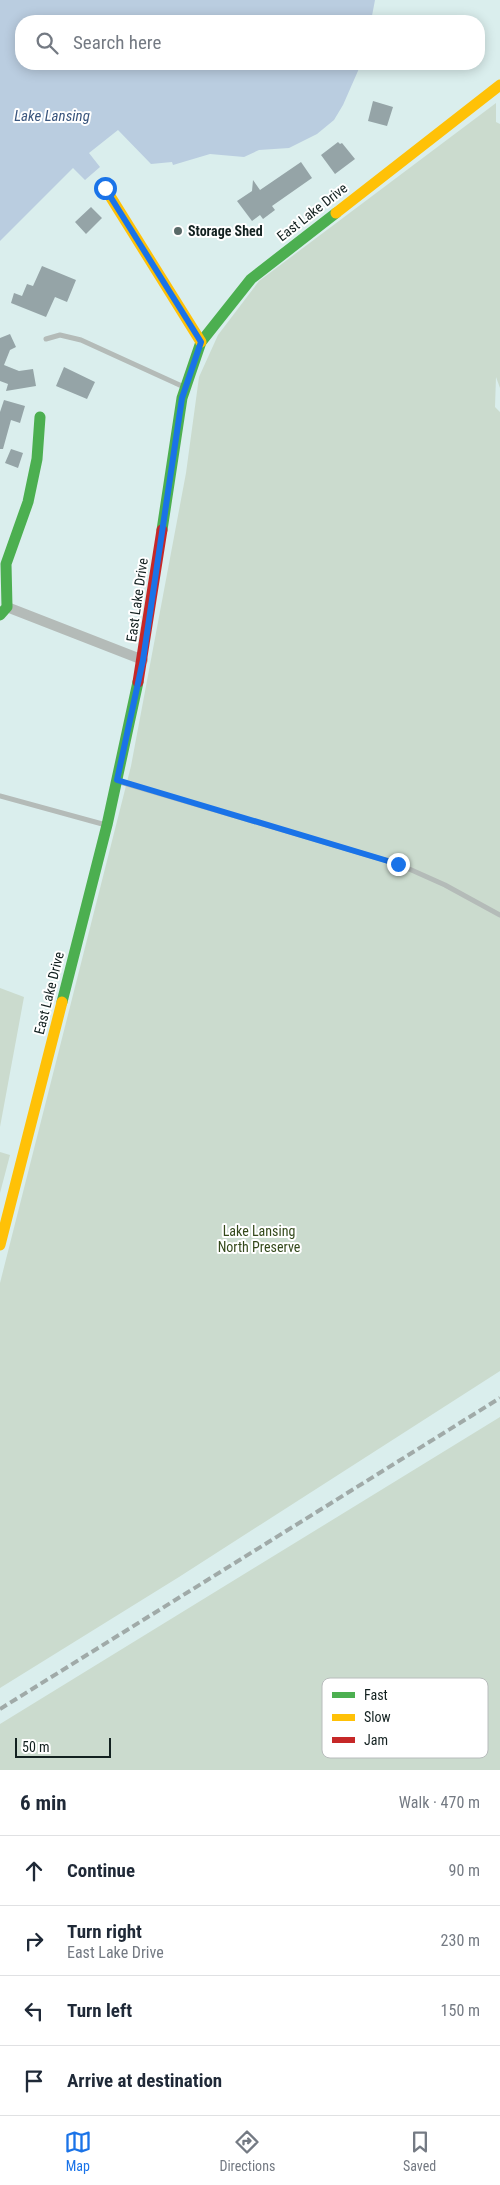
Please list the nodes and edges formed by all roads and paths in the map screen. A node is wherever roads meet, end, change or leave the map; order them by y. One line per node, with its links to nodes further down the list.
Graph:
1 (500, 85): 4 (street, East Lake Drive)
2 (105, 188): 4 (street)
3 (46, 339): 5 (lane)
4 (201, 342): 5 (street, East Lake Drive)
5 (185, 388): 8 (street, East Lake Drive)
6 (40, 417): 7 (street)
7 (3, 611): 8 (street)
8 (143, 660): 9 (street, East Lake Drive)
9 (117, 780): 11 (street, East Lake Drive); 12 (lane)
10 (0, 796): 11 (lane)
11 (107, 825): 13 (street, East Lake Drive)
12 (500, 915)
13 (0, 1245)

